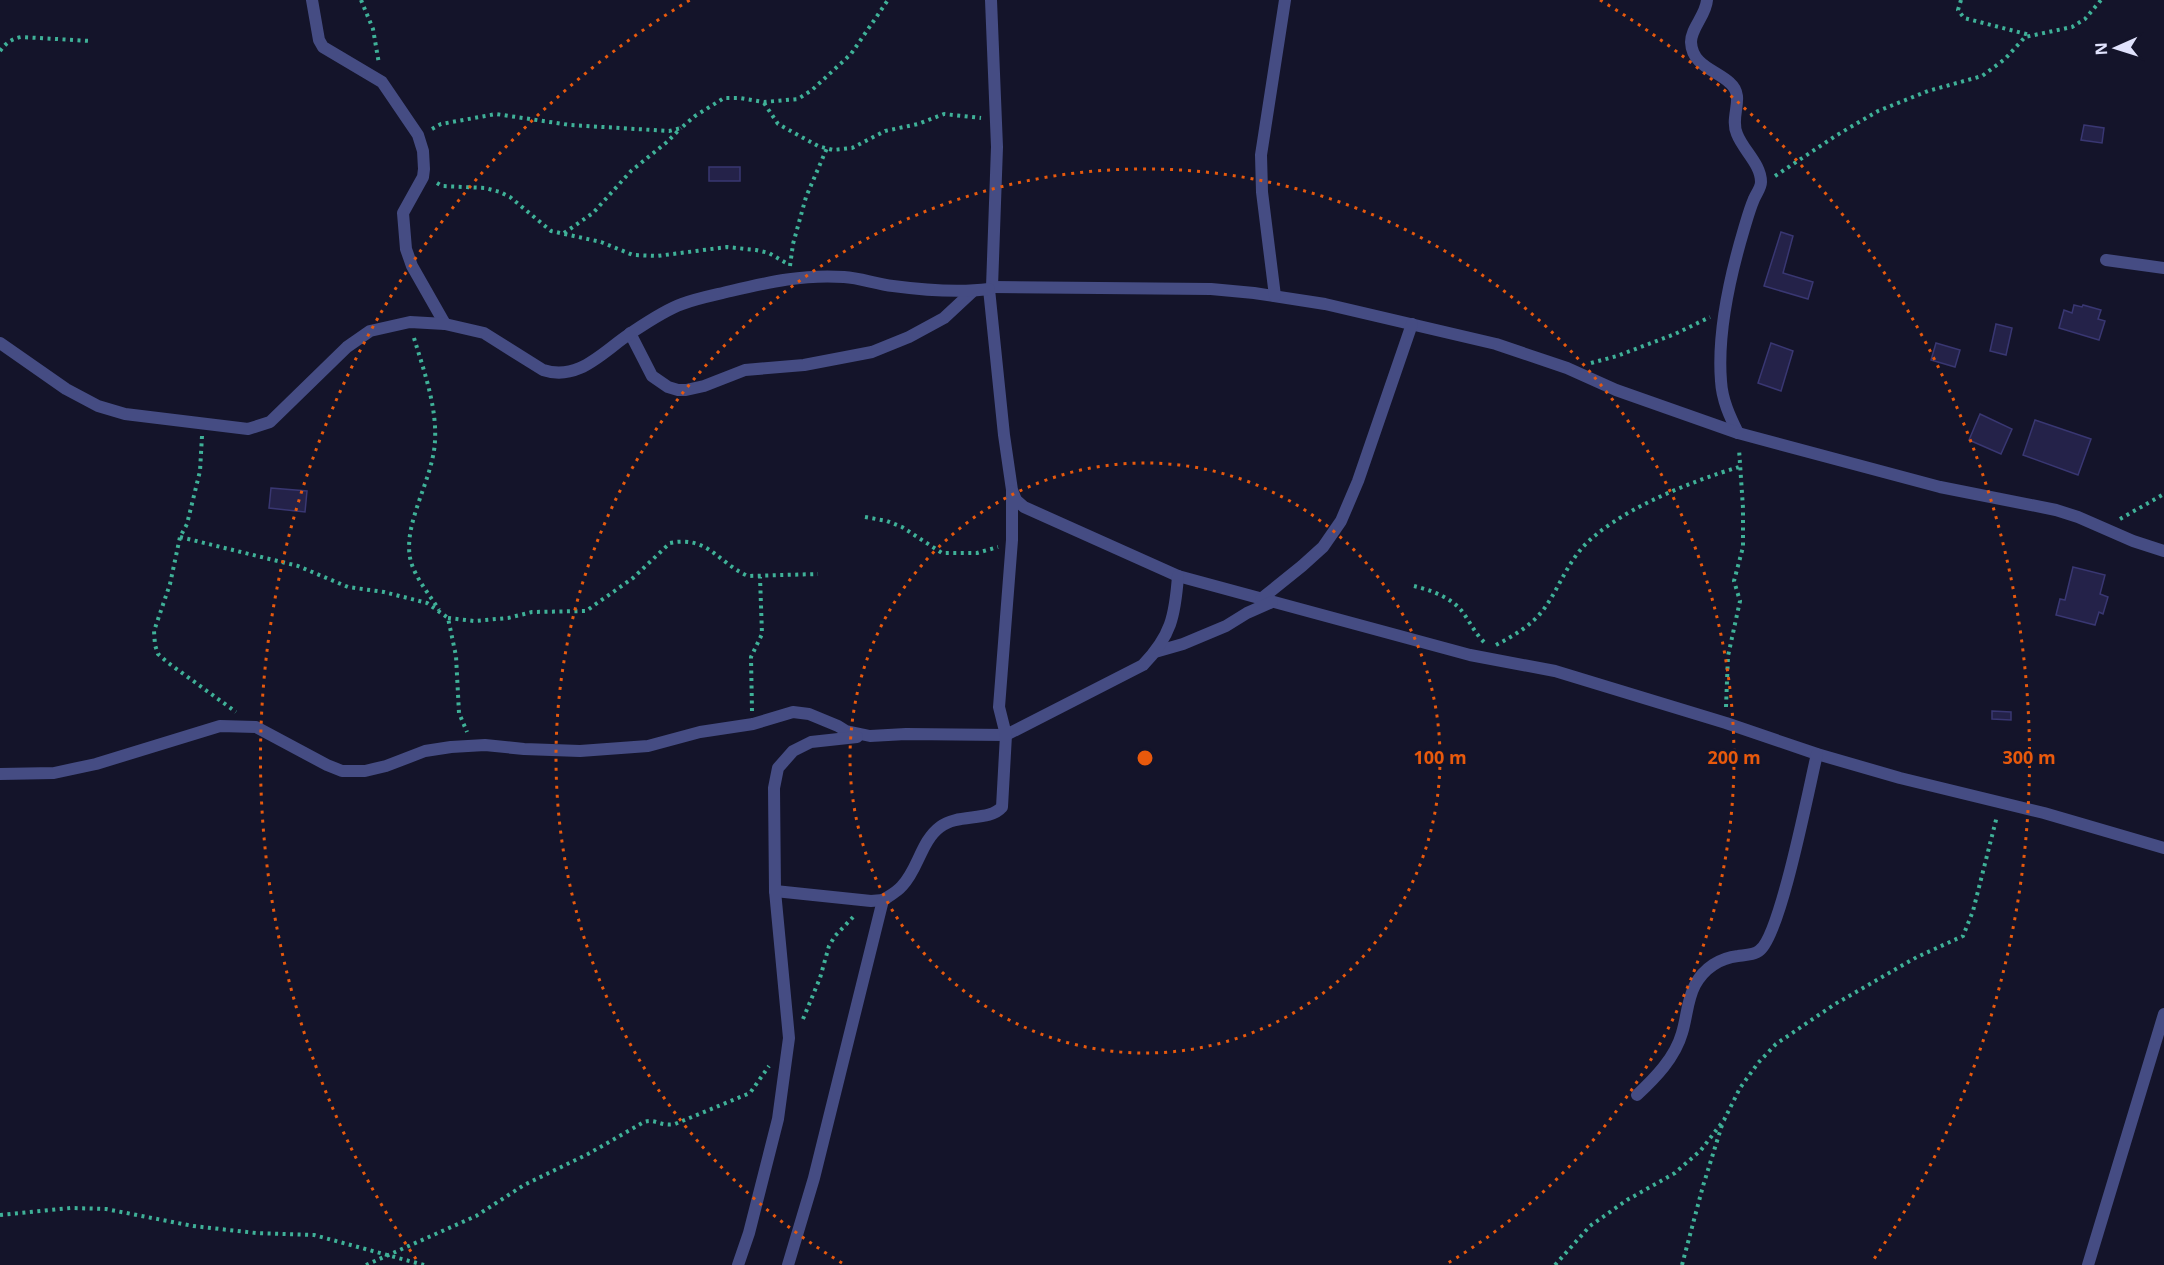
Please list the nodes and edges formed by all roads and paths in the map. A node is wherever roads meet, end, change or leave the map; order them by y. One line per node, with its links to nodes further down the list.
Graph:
1 (312, 0): 12 (street)
2 (361, 0): 12 (path)
3 (888, 0): 13 (path)
4 (991, 0): 14 (street)
5 (1285, 0): 27 (street)
6 (1707, 0): 19 (street)
7 (1961, 0): 9 (path)
8 (2101, 0): 9 (path)
9 (2030, 35): 19 (path)
10 (91, 41): 11 (path)
11 (0, 51)
12 (382, 82): 16 (street)
13 (764, 102): 15 (path); 17 (path)
14 (996, 121): 17 (path); 25 (street)
15 (681, 128): 16 (path); 20 (path)
16 (417, 135): 18 (street)
17 (827, 148): 22 (path)
18 (423, 177): 20 (path); 30 (street)
19 (1761, 184): 28 (street)
20 (564, 234): 22 (path)
21 (2106, 260): 23 (street)
22 (790, 265): 24 (path)
23 (2164, 268)
24 (786, 278): 26 (street); 32 (street)
25 (990, 288): 26 (street); 27 (street); 38 (street)
26 (973, 291): 32 (street)
27 (1275, 296): 31 (street)
28 (1726, 312): 34 (path); 36 (street)
29 (410, 322): 30 (street); 35 (street); 50 (path)
30 (445, 324): 32 (street)
31 (1412, 324): 34 (street); 49 (street)
32 (630, 333)
33 (0, 343): 35 (street)
34 (1567, 368): 36 (street)
35 (202, 423): 42 (path)
36 (1738, 433): 37 (path); 41 (street)
37 (1739, 467): 48 (path); 53 (path)
38 (1012, 490): 43 (street); 46 (street)
39 (2164, 494): 41 (path)
40 (866, 517): 43 (path)
41 (2103, 528): 44 (street)
42 (180, 537): 50 (path); 55 (path)
43 (1012, 540): 56 (street)
44 (2164, 551)
45 (818, 574): 47 (path)
46 (1178, 576): 49 (street); 52 (street)
47 (760, 577): 51 (path); 54 (path)
48 (1414, 586)
49 (1266, 601): 52 (street); 53 (street)
50 (441, 613): 51 (path)
51 (448, 618): 58 (path)
52 (1155, 652): 56 (street)
53 (1726, 723): 59 (street)
54 (753, 724): 57 (street); 58 (street)
55 (256, 727): 58 (street); 60 (street)
56 (1006, 735): 57 (street); 64 (street)
57 (870, 736): 63 (street)
58 (472, 746)
59 (1816, 754): 61 (street); 67 (street)
60 (0, 774)
61 (2001, 802): 62 (street); 68 (path)
62 (2164, 848)
63 (775, 891): 64 (street); 66 (street)
64 (877, 900): 66 (path); 74 (street)
65 (2164, 1014): 77 (street)
66 (789, 1038): 70 (path); 73 (street)
67 (1637, 1095)
68 (1724, 1120): 75 (path); 76 (path)
69 (0, 1215): 70 (path)
70 (388, 1255): 71 (path); 72 (path)
71 (366, 1265)
72 (424, 1265)
73 (738, 1265)
74 (788, 1265)
75 (1556, 1265)
76 (1682, 1265)
77 (2088, 1265)

